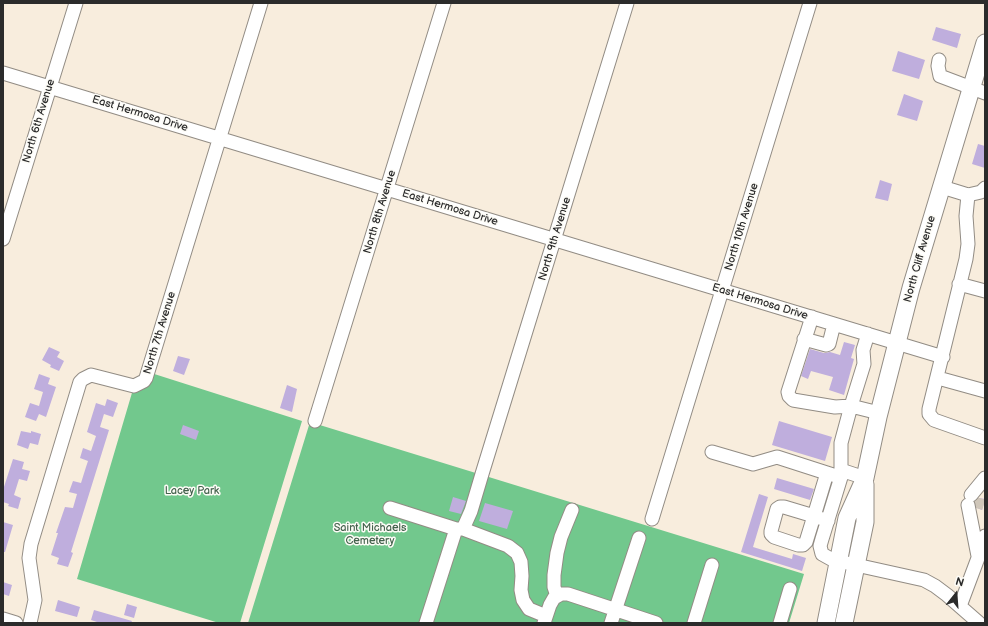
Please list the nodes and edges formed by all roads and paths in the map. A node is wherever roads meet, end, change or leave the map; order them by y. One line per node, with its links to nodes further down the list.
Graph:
1 (76, 3): 9 (street, North 6th Avenue)
2 (261, 3): 11 (street, North 7th Avenue)
3 (444, 3): 14 (street, North 8th Avenue)
4 (627, 3): 17 (street, North 9th Avenue)
5 (810, 3): 19 (street, North 10th Avenue)
6 (985, 43): 10 (main road, North Cliff Avenue)
7 (939, 60): 10 (street)
8 (3, 73): 9 (street, East Hermosa Drive)
9 (50, 87): 11 (street, East Hermosa Drive); 16 (street, North 6th Avenue)
10 (978, 91): 12 (main road, North Cliff Avenue)
11 (220, 138): 14 (street, East Hermosa Drive); 57 (street, North 7th Avenue)
12 (942, 187): 15 (street); 25 (main road, North Cliff Avenue)
13 (985, 188): 15 (street)
14 (387, 189): 17 (street, East Hermosa Drive); 31 (street, North 8th Avenue)
15 (968, 195): 18 (street)
16 (3, 239)
17 (554, 239): 19 (street, East Hermosa Drive); 43 (street, North 9th Avenue)
18 (960, 284): 20 (street); 26 (street)
19 (722, 290): 21 (street, East Hermosa Drive); 41 (street, North 10th Avenue)
20 (985, 291)
21 (812, 317): 22 (street, East Hermosa Drive); 24 (street)
22 (834, 324): 23 (street, East Hermosa Drive); 24 (street)
23 (868, 334): 25 (street, East Hermosa Drive); 29 (street)
24 (804, 339): 29 (street)
25 (897, 343): 26 (street, East Hermosa Drive); 30 (main road, North Cliff Avenue)
26 (943, 357): 27 (street)
27 (938, 378): 28 (street); 32 (street)
28 (985, 392)
29 (851, 406): 30 (street); 35 (street)
30 (879, 413): 36 (main road, North Cliff Avenue)
31 (316, 421)
32 (985, 438)
33 (712, 452): 34 (street)
34 (827, 473): 35 (street); 42 (street)
35 (841, 474): 36 (street); 42 (street)
36 (865, 478): 47 (main road, North Cliff Avenue); 49 (main road, North Cliff Avenue)
37 (985, 478): 38 (street)
38 (976, 499): 46 (street)
39 (390, 508): 43 (street)
40 (572, 510): 51 (street)
41 (652, 519)
42 (828, 521): 47 (street)
43 (460, 529): 55 (street); 58 (street, North 9th Avenue)
44 (985, 536): 46 (street)
45 (639, 538): 53 (street)
46 (982, 559): 52 (street)
47 (838, 561): 49 (street); 63 (main road, North Cliff Avenue)
48 (712, 565): 61 (street)
49 (856, 565): 52 (street); 64 (main road, North Cliff Avenue)
50 (790, 589): 62 (street)
51 (557, 596): 53 (street); 55 (street)
52 (960, 606): 65 (street)
53 (615, 610): 59 (street); 60 (street)
54 (3, 619): 56 (street)
55 (545, 620)
56 (16, 623)
57 (30, 623)
58 (426, 623)
59 (611, 623)
60 (656, 623)
61 (694, 623)
62 (780, 623)
63 (826, 623)
64 (844, 623)
65 (979, 623)

